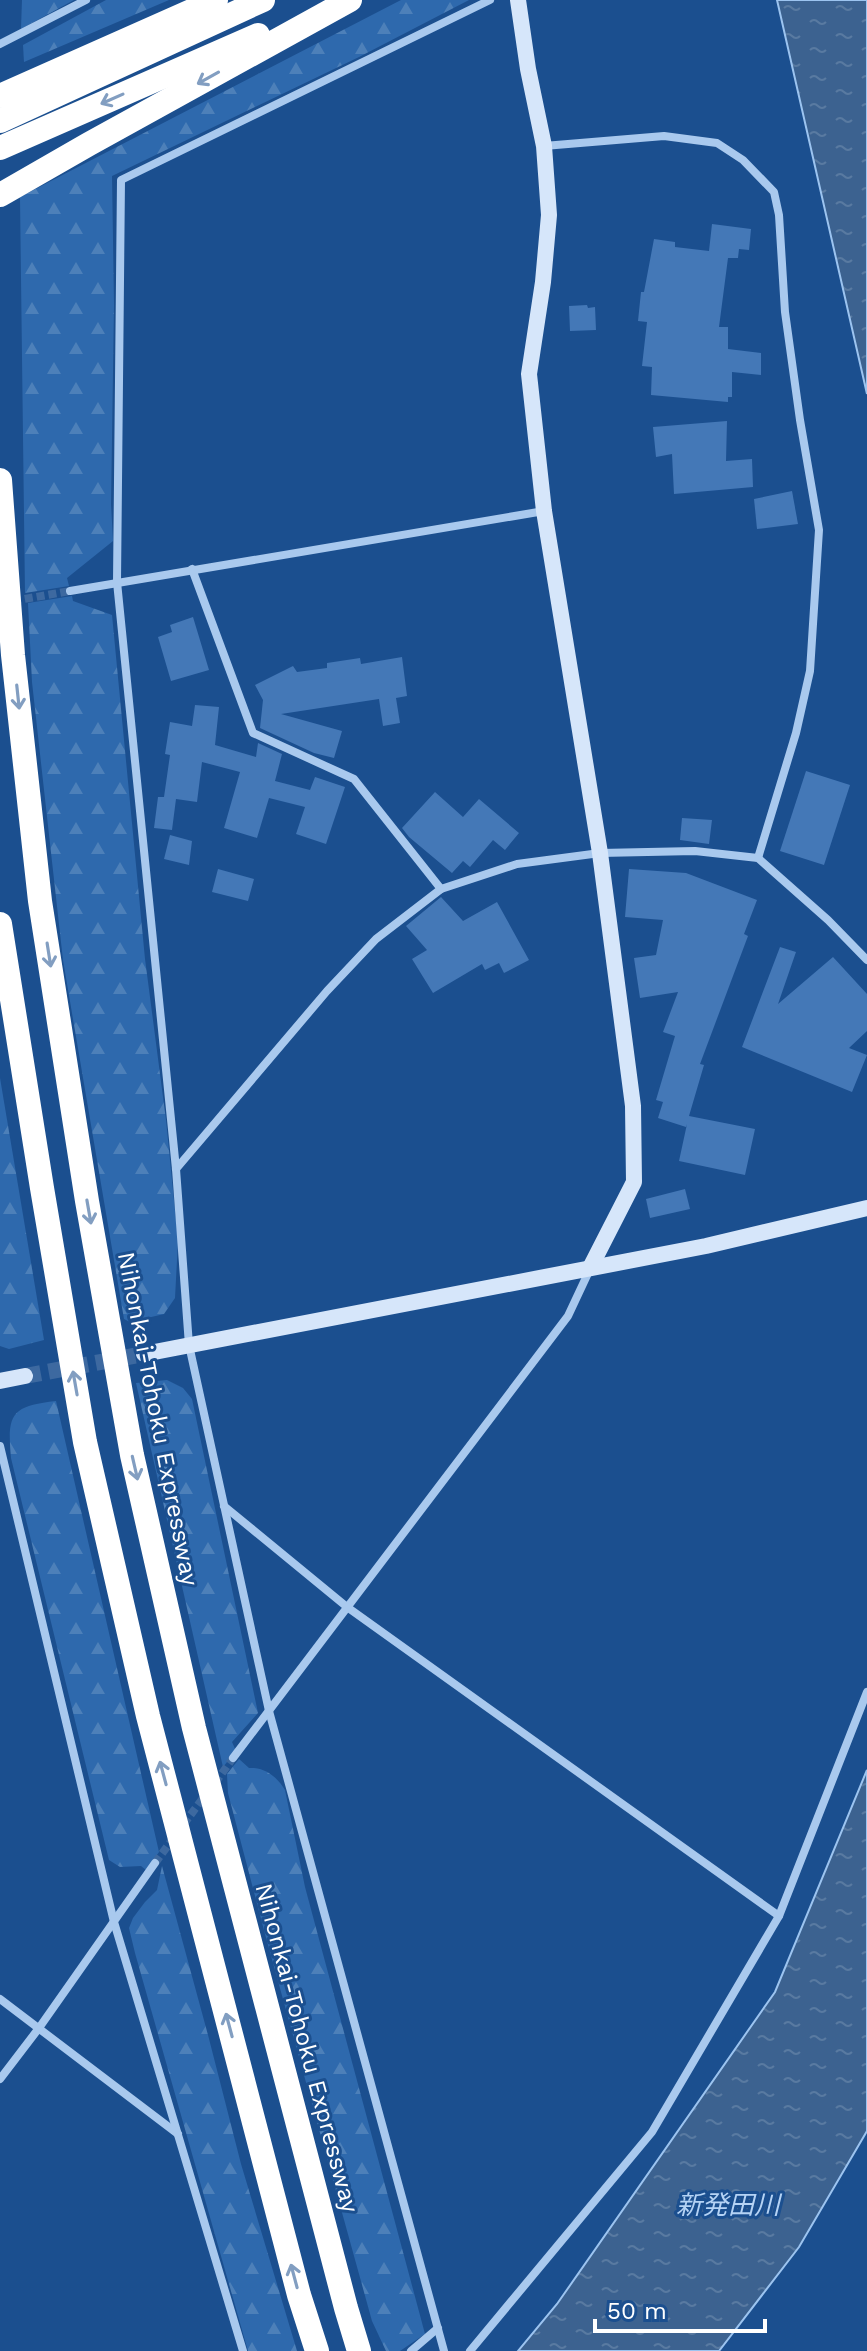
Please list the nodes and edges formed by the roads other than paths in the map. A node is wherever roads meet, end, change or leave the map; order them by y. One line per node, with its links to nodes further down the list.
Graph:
1 (86, 0): 8 (street)
2 (216, 0): 9 (highway)
3 (263, 0): 10 (highway)
4 (337, 0): 12 (highway, one-way to 12)
5 (350, 0): 13 (highway, one-way to 13)
6 (490, 0): 17 (street)
7 (518, 0): 11 (street)
8 (0, 44)
9 (0, 96)
10 (0, 121)
11 (544, 146): 15 (street); 20 (street)
12 (0, 148)
13 (0, 195)
14 (0, 480): 47 (highway, Nihonkai-Tohoku Expressway, one-way to 47)
15 (544, 511): 16 (street); 19 (street)
16 (192, 569): 17 (street); 21 (street)
17 (117, 582): 18 (street); 24 (street)
18 (70, 591)
19 (600, 853): 20 (street); 21 (street); 26 (street)
20 (758, 858): 23 (street)
21 (441, 889): 24 (street)
22 (0, 924): 46 (highway, one-way to 22)
23 (867, 960)
24 (176, 1169): 27 (street)
25 (867, 1208): 26 (street)
26 (590, 1268): 27 (street); 33 (street)
27 (189, 1345): 28 (street); 32 (street)
28 (144, 1354)
29 (25, 1376): 30 (street)
30 (0, 1381)
31 (0, 1446): 39 (street)
32 (224, 1506): 33 (street); 35 (street)
33 (347, 1607): 35 (street); 38 (street)
34 (867, 1692): 38 (street)
35 (269, 1711): 36 (street); 44 (street)
36 (233, 1758)
37 (155, 1863): 39 (street)
38 (779, 1916): 50 (street)
39 (114, 1922): 41 (street); 43 (street)
40 (0, 1999): 41 (street)
41 (39, 2028): 42 (street); 43 (street)
42 (0, 2079)
43 (178, 2134): 45 (street)
44 (438, 2328): 48 (street); 49 (street)
45 (243, 2351)
46 (317, 2351)
47 (359, 2351)
48 (411, 2351)
49 (444, 2351)
50 (470, 2351)

